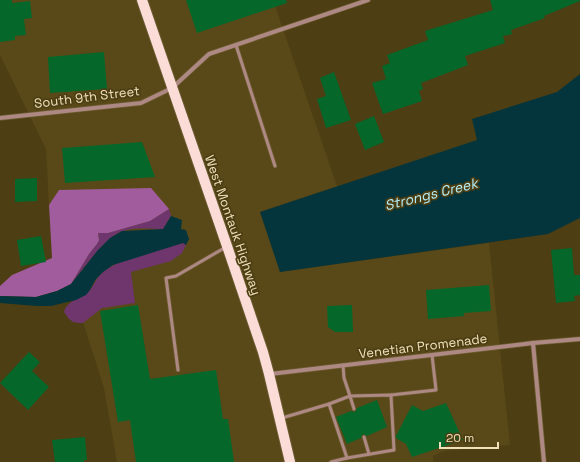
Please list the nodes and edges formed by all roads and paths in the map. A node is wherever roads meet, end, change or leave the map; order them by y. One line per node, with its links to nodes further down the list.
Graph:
1 (142, 0): 4 (main road, West Montauk Highway)
2 (368, 0): 3 (street, South 9th Street)
3 (236, 45): 4 (street, South 9th Street); 6 (lane)
4 (172, 88): 5 (street, South 9th Street); 7 (main road, West Montauk Highway)
5 (0, 118)
6 (275, 166)
7 (227, 246): 12 (lane); 13 (main road, West Montauk Highway)
8 (580, 339): 9 (street, Venetian Promenade)
9 (533, 343): 10 (street, Venetian Promenade); 24 (street)
10 (432, 355): 11 (street, Venetian Promenade); 14 (lane)
11 (343, 365): 13 (street, Venetian Promenade); 15 (lane)
12 (178, 370)
13 (269, 374): 18 (main road, West Montauk Highway)
14 (391, 395): 15 (lane); 20 (lane)
15 (350, 396): 16 (lane); 17 (lane)
16 (329, 404): 18 (lane); 21 (lane)
17 (354, 409)
18 (279, 418): 22 (main road, West Montauk Highway)
19 (364, 437): 20 (lane)
20 (369, 454): 21 (lane)
21 (347, 458): 23 (lane)
22 (290, 462)
23 (331, 462)
24 (544, 462)

